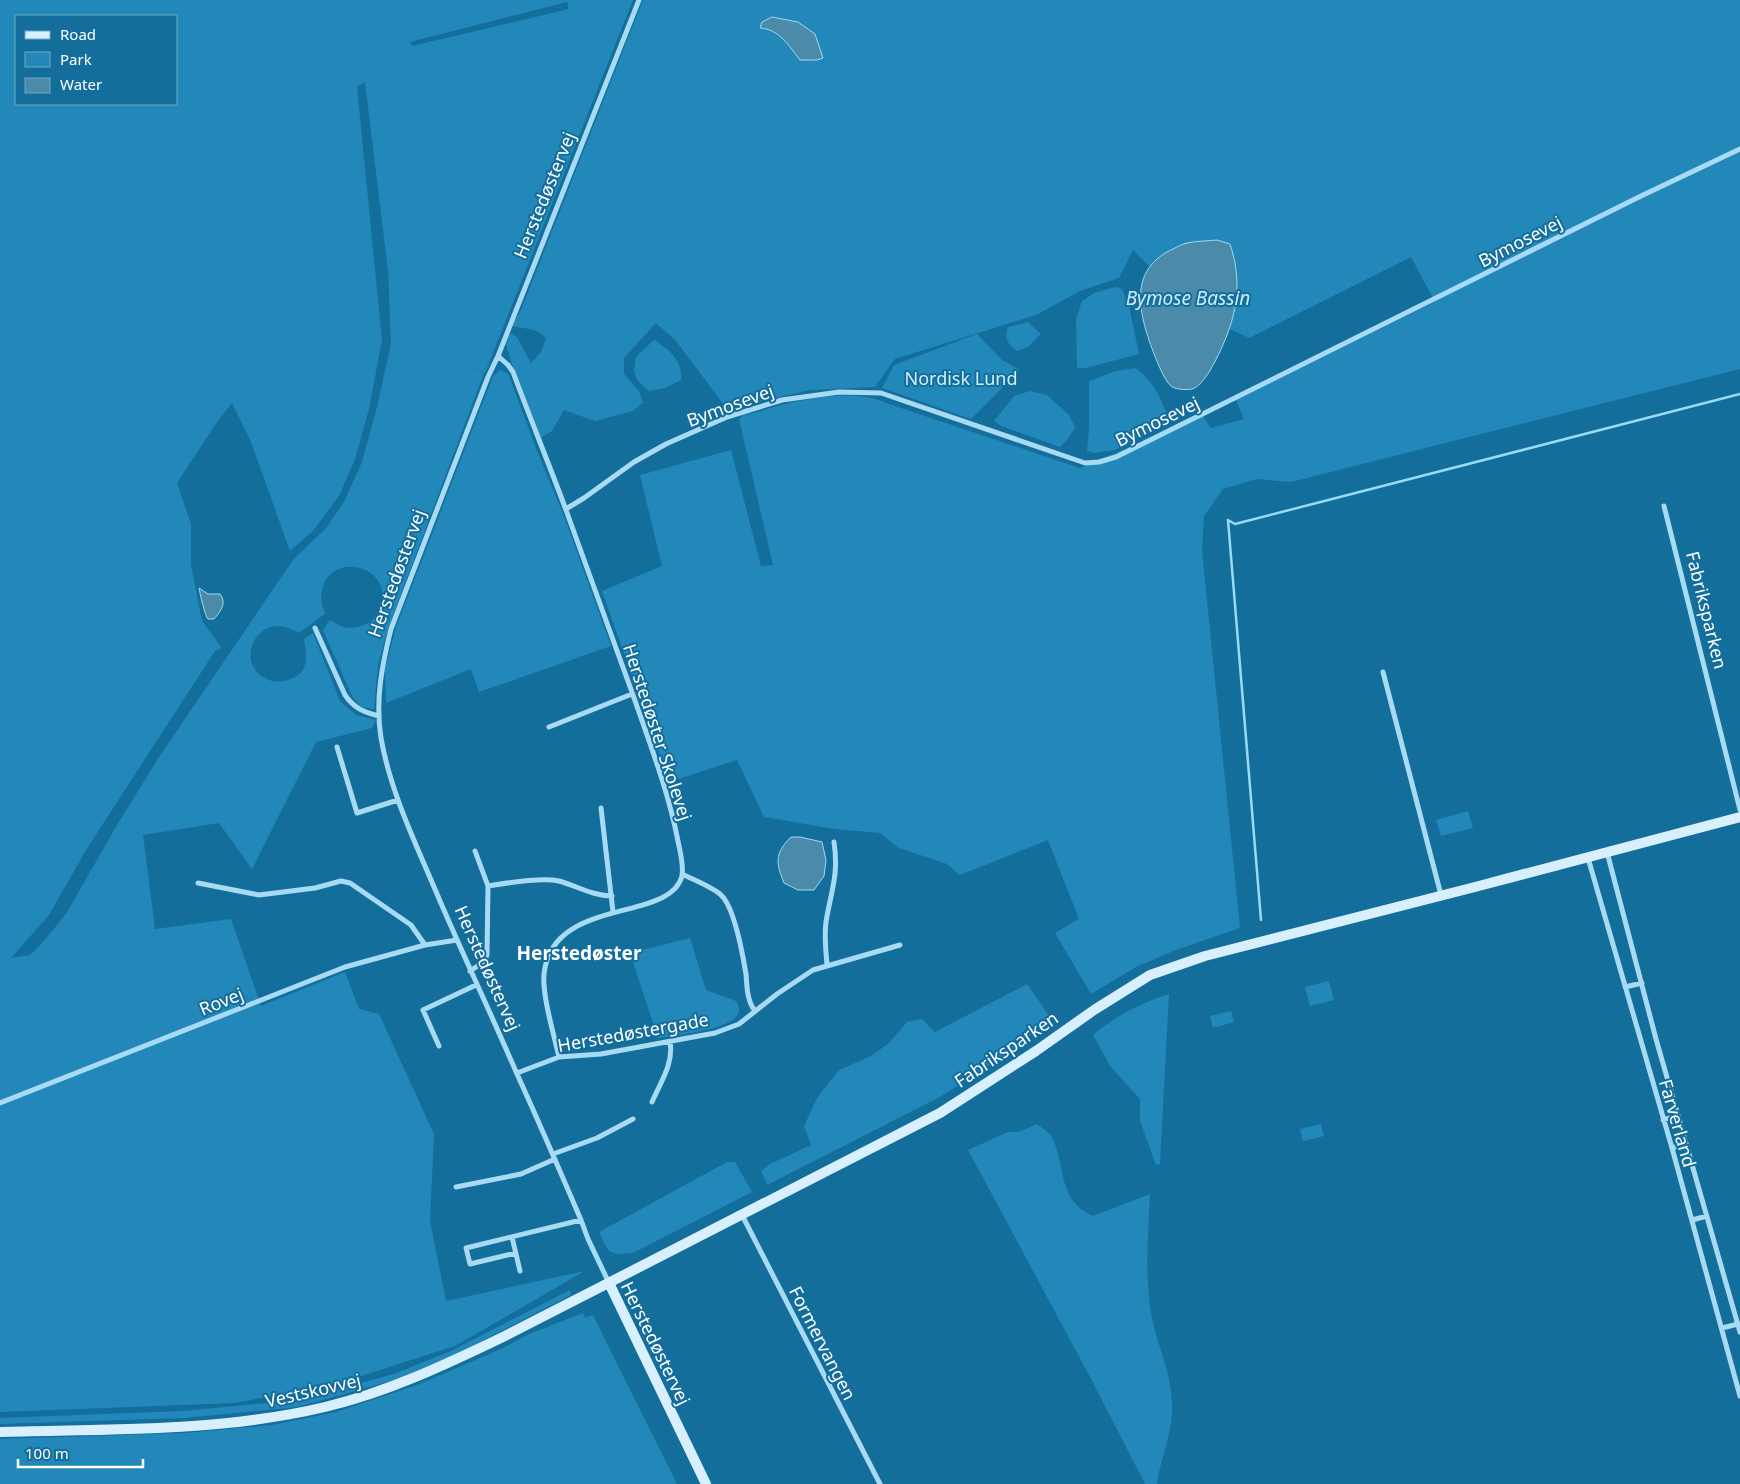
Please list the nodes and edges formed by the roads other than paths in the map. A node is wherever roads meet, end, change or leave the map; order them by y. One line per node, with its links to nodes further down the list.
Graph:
1 (639, 0): 3 (street, Herstedøstervej)
2 (1740, 149): 5 (street, Bymosevej)
3 (498, 356): 5 (street, Herstedøster Skolevej); 9 (street, Herstedøstervej)
4 (1664, 506): 14 (street, Fabriksparken)
5 (566, 509): 8 (street, Herstedøster Skolevej)
6 (315, 628): 9 (street)
7 (1383, 672): 23 (street)
8 (632, 694): 10 (street); 20 (street, Herstedøster Skolevej)
9 (379, 716): 12 (street, Herstedøstervej)
10 (549, 727)
11 (337, 747): 12 (street)
12 (398, 800): 26 (street, Herstedøstervej)
13 (601, 808): 24 (street)
14 (1740, 810)
15 (1740, 817): 18 (street, Fabriksparken)
16 (834, 842): 29 (street)
17 (475, 851): 22 (street)
18 (1607, 852): 19 (street, Fabriksparken); 31 (street, Farverland)
19 (1588, 857): 23 (street, Fabriksparken); 33 (street, Farverland)
20 (682, 874): 25 (street); 34 (street)
21 (198, 883): 27 (street)
22 (488, 886): 24 (street); 30 (street)
23 (1441, 895): 48 (street, Fabriksparken)
24 (612, 896): 25 (street)
25 (613, 912): 37 (street)
26 (457, 940): 27 (street, Rovej); 30 (street, Herstedøstervej)
27 (424, 945): 40 (street, Rovej)
28 (900, 945): 29 (street, Herstedøstergade)
29 (827, 965): 34 (street, Herstedøstergade)
30 (470, 971): 32 (street, Herstedøstervej)
31 (1642, 983): 33 (street); 41 (street, Farverland)
32 (476, 985): 36 (street); 38 (street, Herstedøstervej)
33 (1625, 987): 43 (street, Farverland)
34 (755, 1011): 35 (street, Herstedøstergade)
35 (670, 1042): 37 (street, Herstedøstergade); 39 (street)
36 (439, 1046)
37 (559, 1057): 38 (street, Herstedøstergade)
38 (517, 1073): 46 (street, Herstedøstervej)
39 (652, 1102)
40 (0, 1103)
41 (1678, 1115): 43 (street); 44 (street, Farverland)
42 (633, 1119): 46 (street)
43 (1664, 1120): 45 (street, Farverland)
44 (1686, 1144): 45 (street); 49 (street, Farverland)
45 (1672, 1148): 51 (street, Farverland)
46 (554, 1157): 47 (street); 50 (street, Herstedøstervej)
47 (456, 1187)
48 (742, 1215): 55 (street, Fabriksparken); 62 (street, Formervangen)
49 (1707, 1216): 51 (street); 56 (street, Farverland)
50 (581, 1220): 52 (street); 55 (street, Herstedøstervej)
51 (1692, 1220): 57 (street, Farverland)
52 (512, 1237): 53 (street); 53 (street)
53 (516, 1253): 54 (street)
54 (520, 1271)
55 (609, 1283): 60 (street, Vestskovvej); 61 (street, Herstedøstervej)
56 (1738, 1324): 57 (street); 58 (street, Farverland)
57 (1722, 1328): 59 (street, Farverland)
58 (1740, 1332)
59 (1740, 1396)
60 (0, 1432)
61 (706, 1484)
62 (880, 1484)

